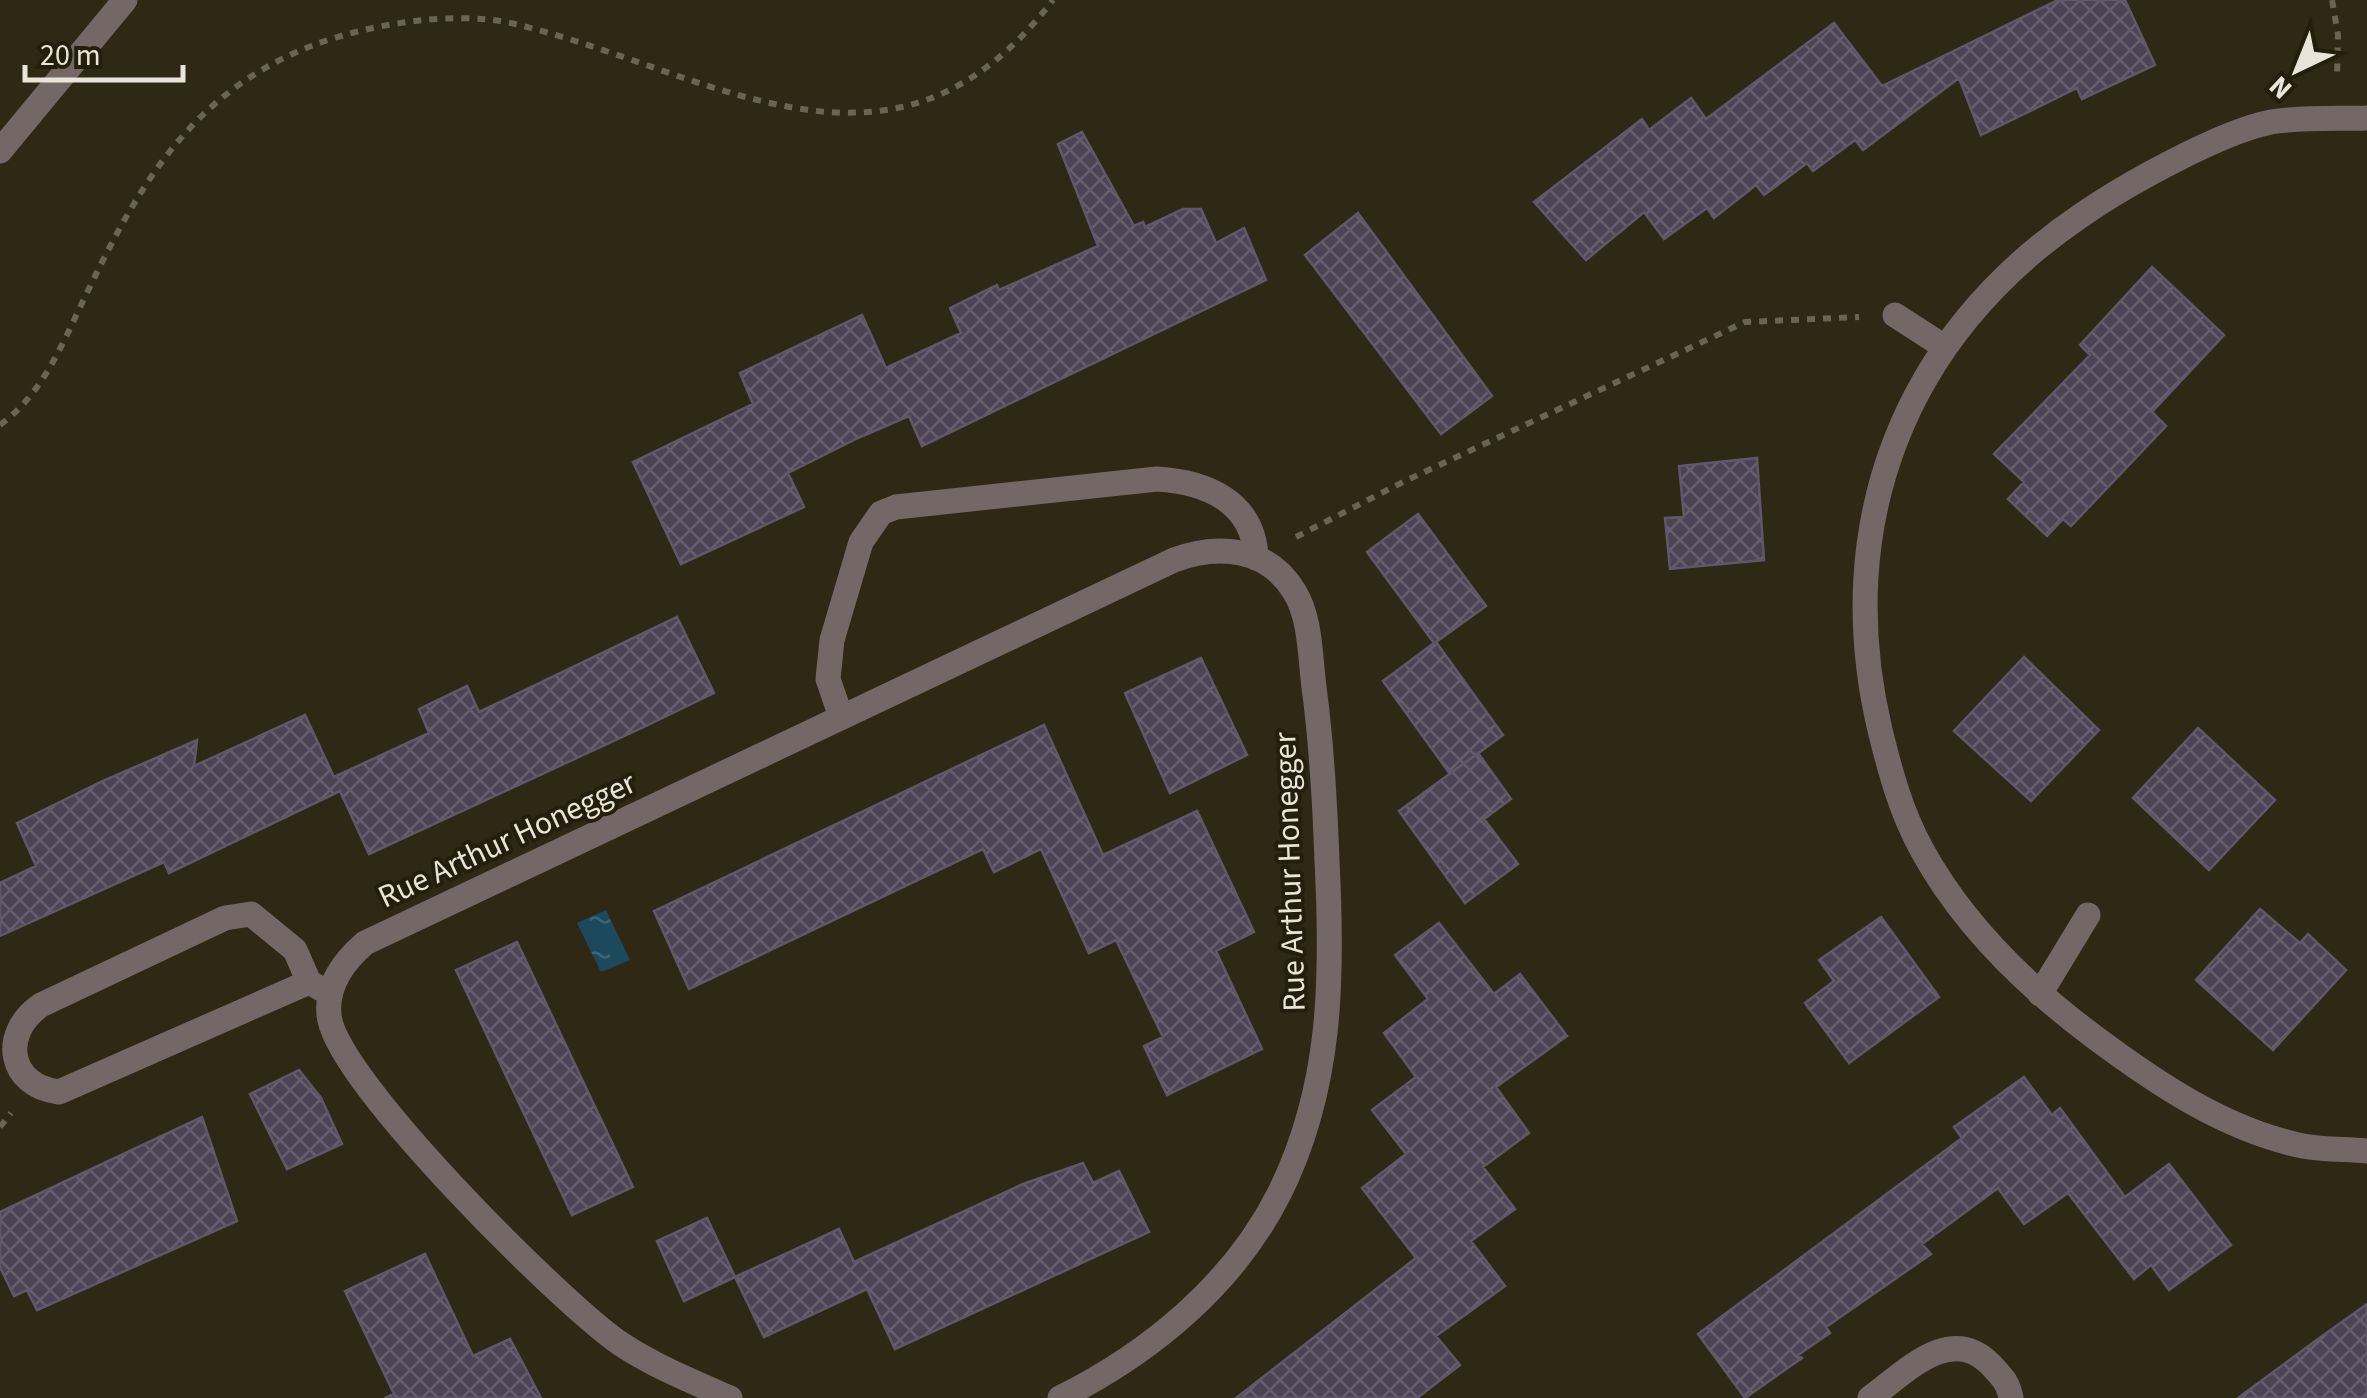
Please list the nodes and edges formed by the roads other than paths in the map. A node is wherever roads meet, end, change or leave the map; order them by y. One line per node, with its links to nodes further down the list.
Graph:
1 (125, 0): 3 (street)
2 (2367, 118): 5 (street)
3 (0, 152)
4 (1895, 315): 5 (street)
5 (1943, 346): 10 (street)
6 (1256, 558): 7 (street, Rue Arthur Honegger); 7 (street); 13 (street, Rue Arthur Honegger)
7 (841, 717): 9 (street, Rue Arthur Honegger)
8 (2088, 915): 10 (street)
9 (319, 988): 9 (street); 12 (street)
10 (2040, 994): 11 (street)
11 (2367, 1151)
12 (730, 1398)
13 (1060, 1398)
14 (1870, 1398): 15 (street)
15 (2011, 1398)

